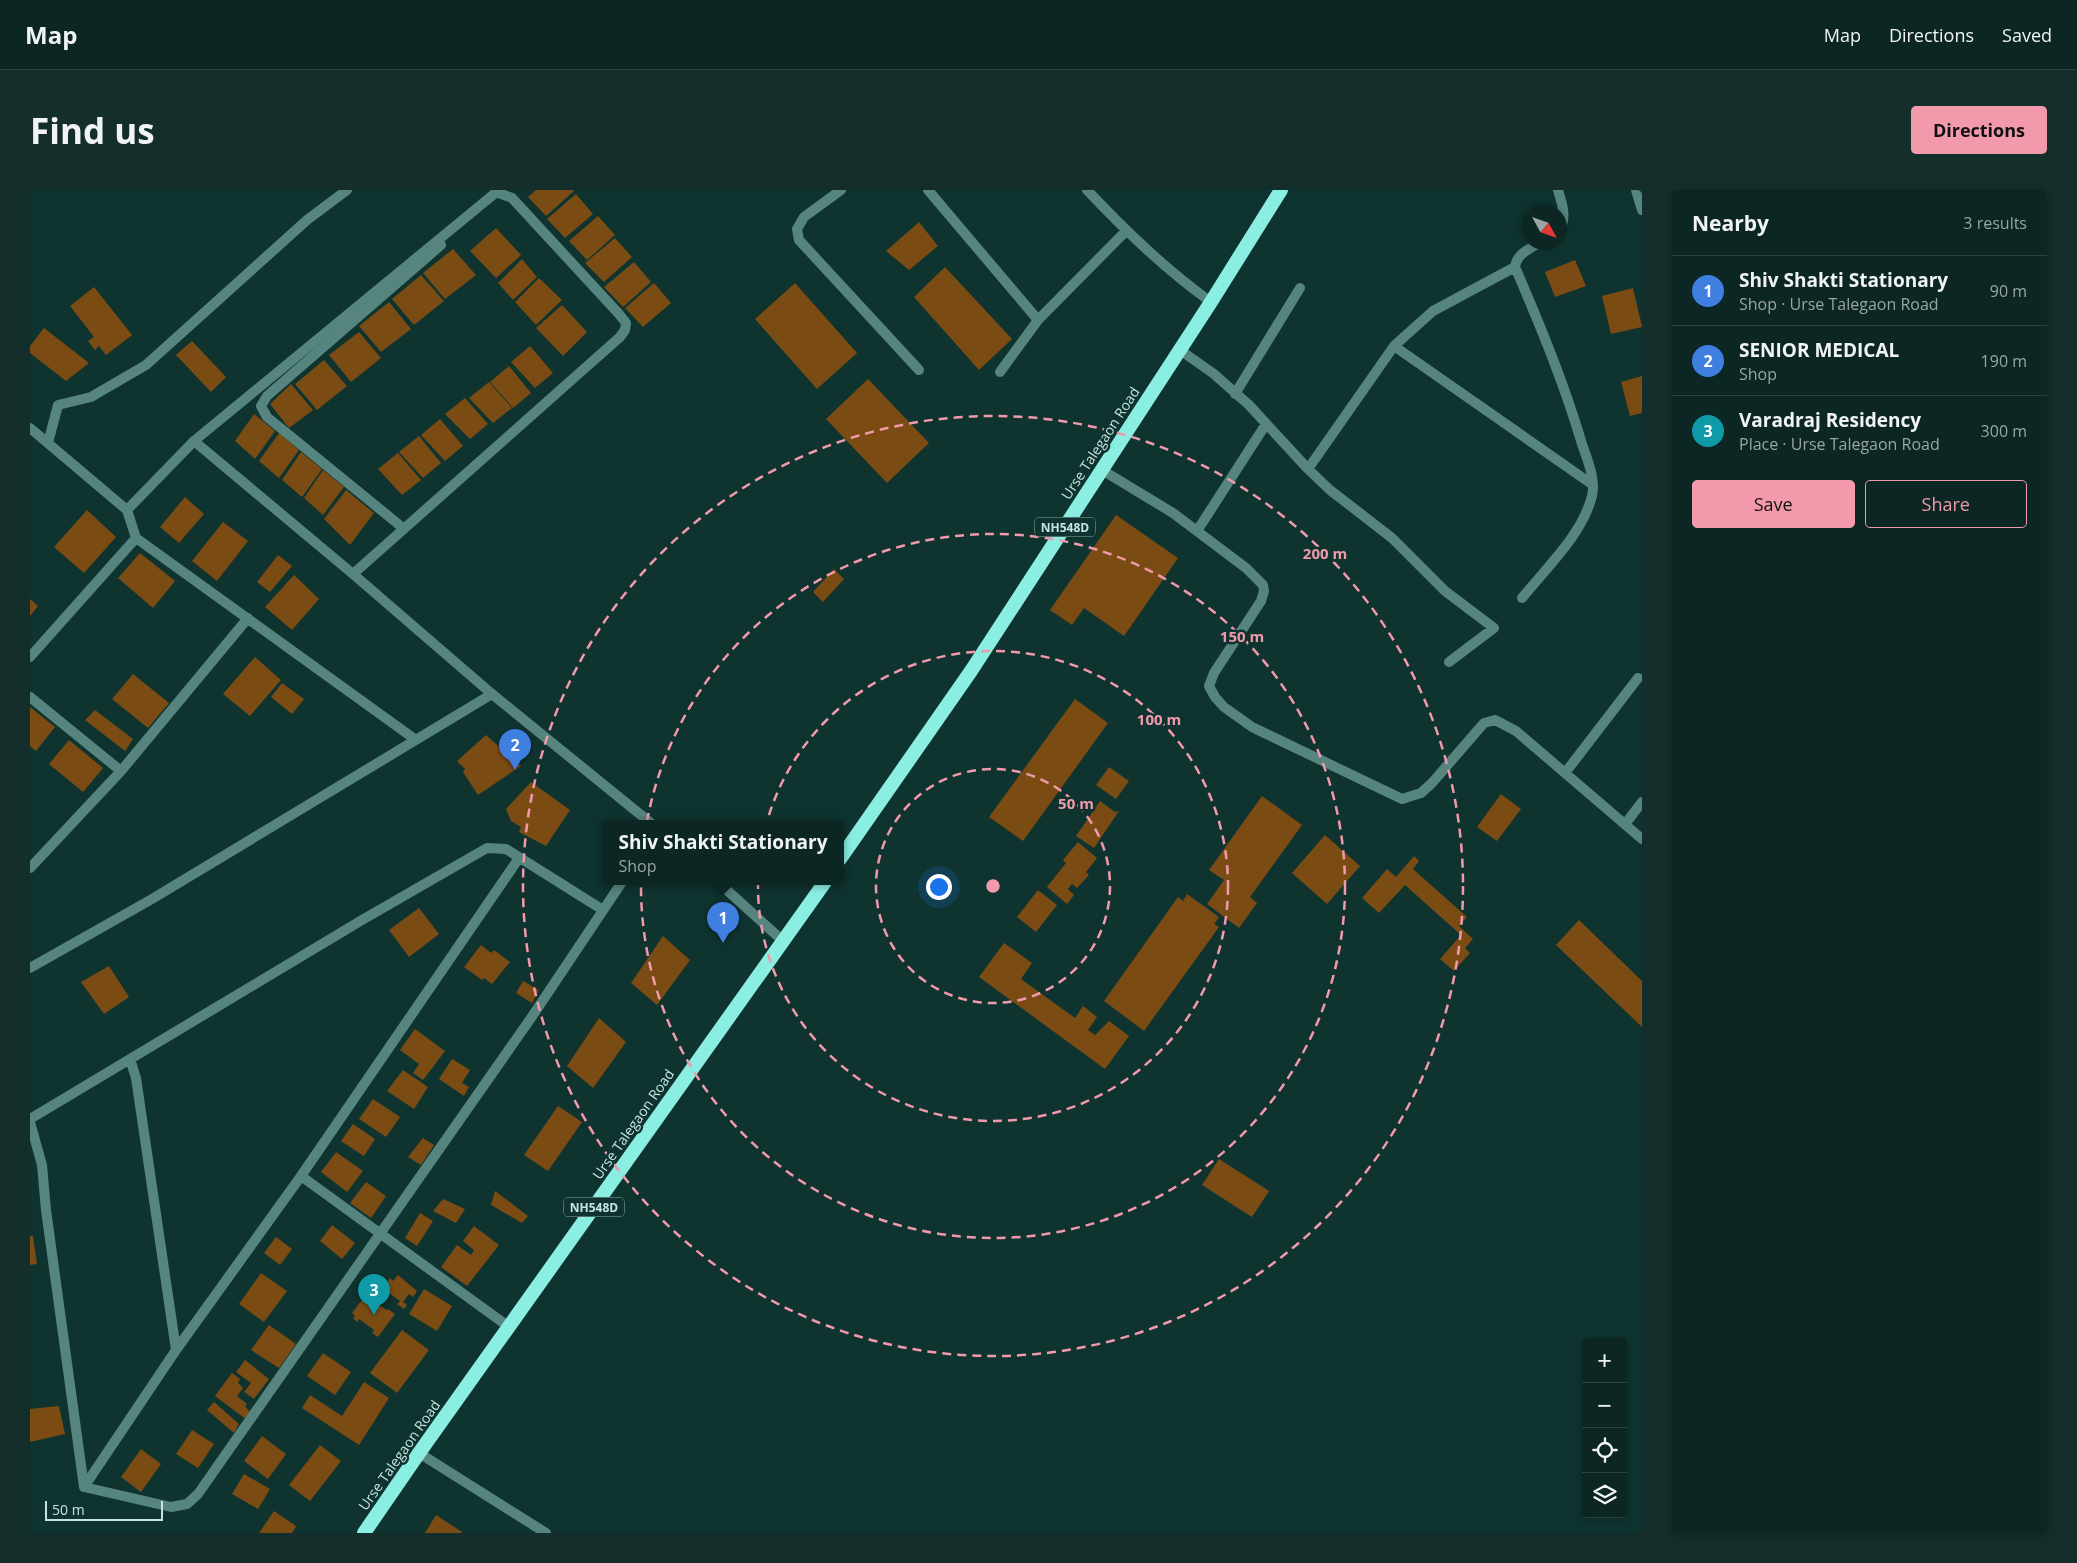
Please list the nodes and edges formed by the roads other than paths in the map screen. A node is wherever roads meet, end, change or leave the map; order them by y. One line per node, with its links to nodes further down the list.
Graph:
1 (347, 190): 26 (street)
2 (841, 190): 20 (street)
3 (928, 190): 17 (street)
4 (1087, 190): 11 (street)
5 (1281, 190): 16 (highway, Urse Talegaon Road / NH548D)
6 (1558, 190): 9 (street)
7 (1636, 190): 10 (street)
8 (498, 191): 25 (street); 31 (street)
9 (1563, 205)
10 (1642, 210)
11 (1126, 231): 16 (street); 17 (street)
12 (441, 245): 31 (street)
13 (1527, 250): 14 (street)
14 (1516, 266): 18 (street); 29 (street)
15 (1300, 288): 22 (street)
16 (1211, 302): 19 (highway, Urse Talegaon Road / NH548D)
17 (1038, 320): 21 (street)
18 (1394, 346): 28 (street); 29 (street)
19 (1180, 350): 22 (street); 27 (highway, Urse Talegaon Road / NH548D)
20 (919, 370)
21 (1000, 372)
22 (1235, 394): 23 (street)
23 (1266, 424): 28 (street); 32 (street)
24 (30, 428): 26 (street)
25 (194, 441): 30 (street); 34 (street)
26 (48, 443): 30 (street)
27 (1102, 470): 32 (street); 49 (highway, Urse Talegaon Road / NH548D)
28 (1308, 470): 38 (street)
29 (1593, 485): 35 (street)
30 (127, 510): 33 (street)
31 (403, 528): 34 (street)
32 (1197, 531): 44 (street)
33 (136, 538): 36 (street); 37 (street)
34 (353, 574): 40 (street)
35 (1522, 598)
36 (248, 618): 42 (street); 43 (street)
37 (30, 657)
38 (1449, 662)
39 (1638, 678): 44 (street)
40 (492, 694): 42 (street); 46 (street)
41 (30, 697): 43 (street)
42 (416, 740): 57 (street)
43 (121, 772): 51 (street)
44 (1565, 773): 47 (street)
45 (1642, 802): 47 (street)
46 (647, 820)
47 (1626, 823): 48 (street)
48 (1642, 839)
49 (844, 853)
50 (519, 858): 55 (street); 58 (street); 60 (street)
51 (30, 868)
52 (620, 885): 55 (street)
53 (721, 885): 56 (street)
54 (823, 885): 56 (highway, Urse Talegaon Road / NH548D)
55 (603, 910): 61 (street)
56 (784, 941): 62 (highway, Urse Talegaon Road / NH548D)
57 (30, 968)
58 (130, 1059): 59 (street); 63 (street)
59 (30, 1120): 65 (street)
60 (301, 1176): 61 (street); 63 (street)
61 (381, 1233): 62 (street); 65 (street)
62 (509, 1327): 64 (highway, Urse Talegaon Road / NH548D)
63 (176, 1350): 65 (street)
64 (419, 1453): 66 (highway, Urse Talegaon Road / NH548D); 67 (street)
65 (84, 1487)
66 (364, 1533)
67 (546, 1533)

